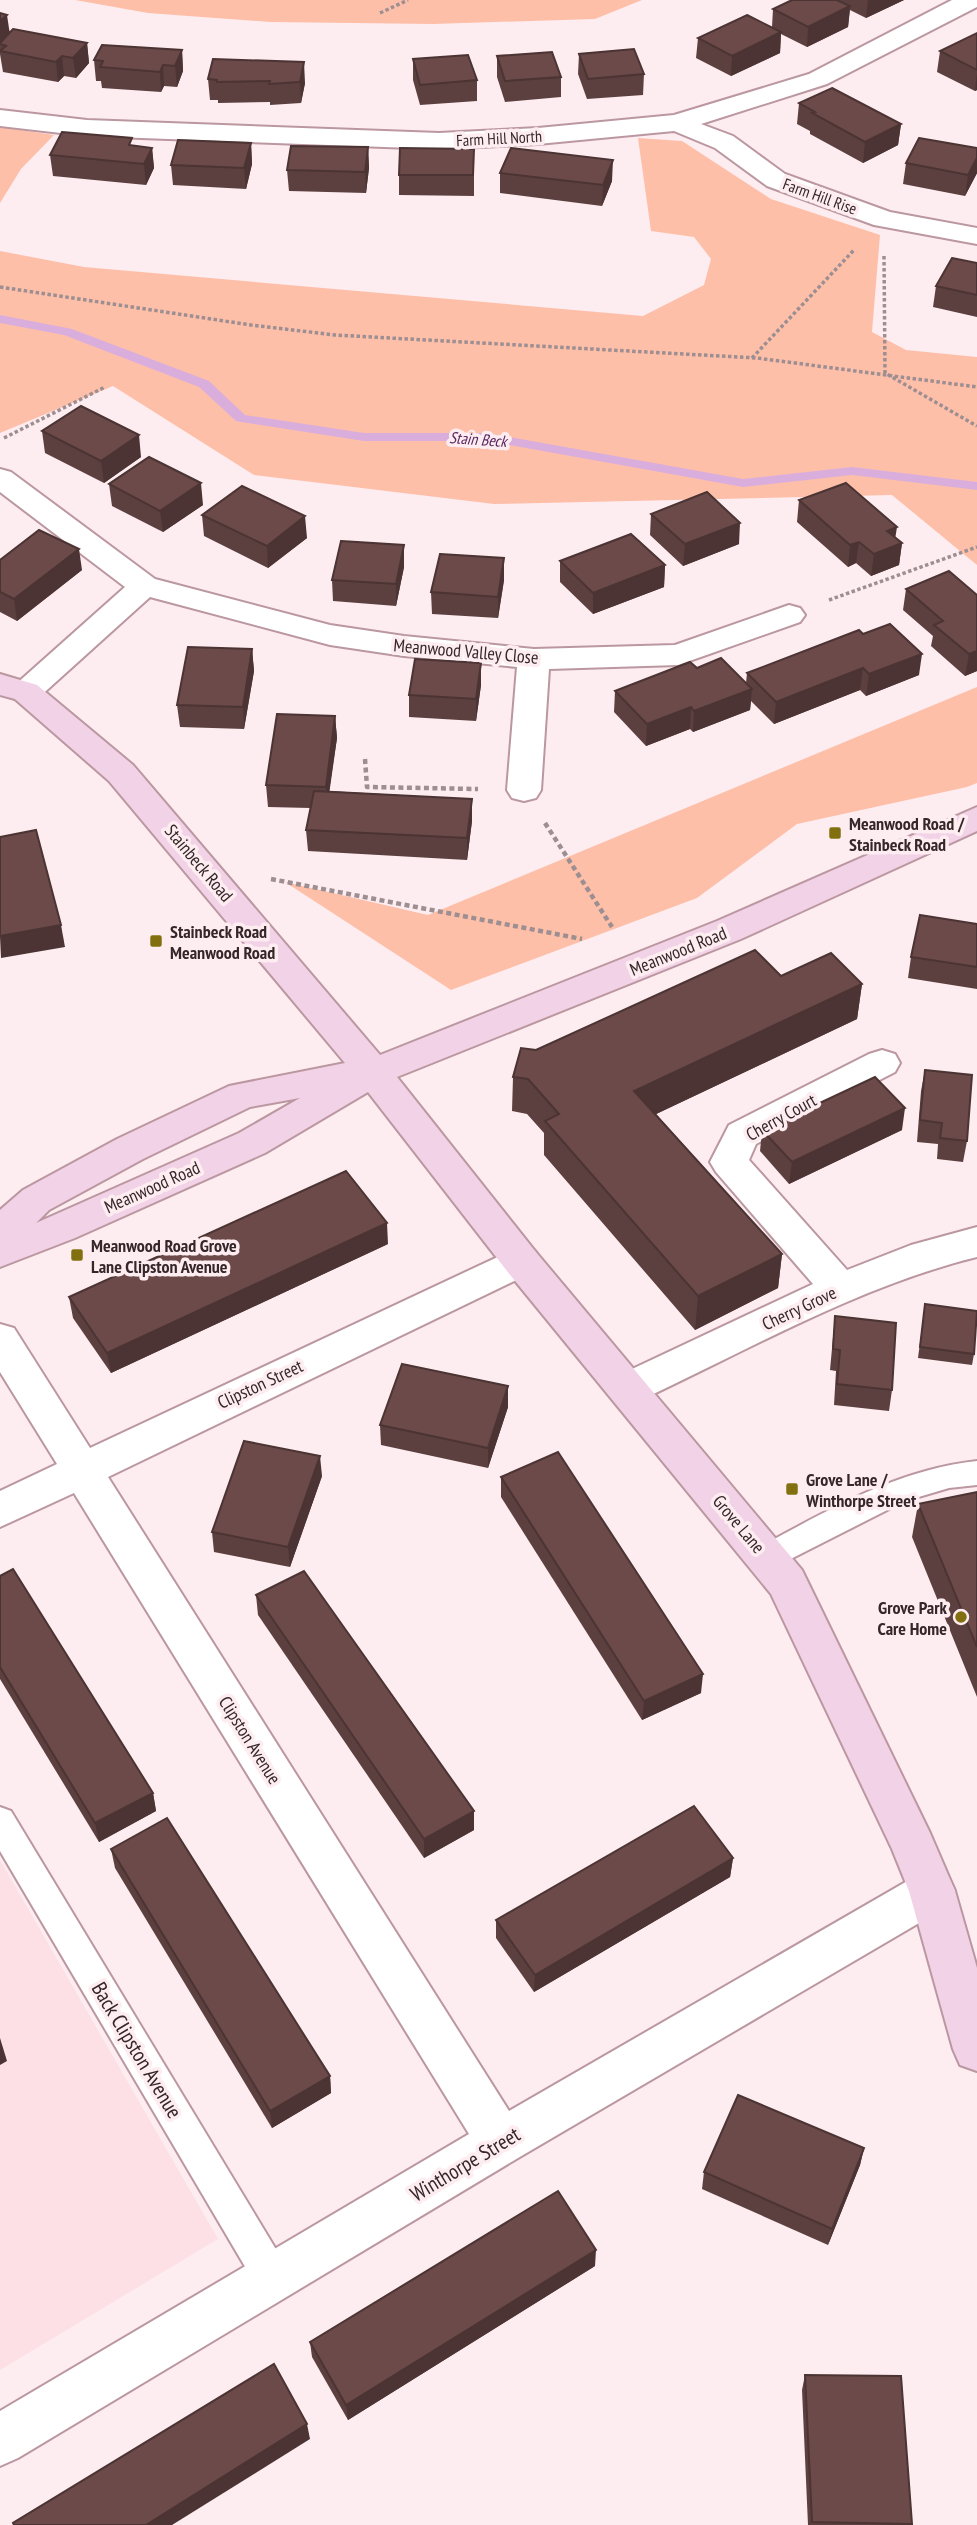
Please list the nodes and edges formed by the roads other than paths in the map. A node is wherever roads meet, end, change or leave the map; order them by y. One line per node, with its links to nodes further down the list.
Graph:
1 (971, 0): 3 (street, Farm Hill North)
2 (0, 118): 3 (street, Farm Hill North)
3 (677, 122): 4 (street, Farm Hill Rise)
4 (977, 236)
5 (0, 478): 6 (street, Meanwood Valley Close)
6 (144, 586): 8 (street, Meanwood Valley Close); 9 (street)
7 (789, 615): 8 (street, Meanwood Valley Close)
8 (534, 659): 10 (street)
9 (13, 688): 13 (main road, Stainbeck Road)
10 (524, 790)
11 (977, 818): 13 (main road, Meanwood Road)
12 (882, 1063): 18 (street, Cherry Court)
13 (373, 1072): 14 (main road, Meanwood Road); 16 (main road, Meanwood Road); 17 (main road, Grove Lane)
14 (0, 1233)
15 (977, 1242): 18 (street, Cherry Grove)
16 (0, 1252)
17 (522, 1261): 20 (main road, Grove Lane); 21 (street, Clipston Street)
18 (839, 1289): 20 (street, Cherry Grove)
19 (0, 1339): 21 (street, Clipston Avenue)
20 (627, 1389): 24 (main road, Grove Lane)
21 (81, 1469): 23 (street, Clipston Street); 28 (street, Clipston Avenue)
22 (977, 1473): 24 (lane)
23 (0, 1510)
24 (767, 1558): 26 (main road, Grove Lane)
25 (0, 1821): 29 (lane, Back Clipston Avenue)
26 (932, 1891): 27 (main road, Grove Lane); 28 (street, Winthorpe Street)
27 (977, 2049)
28 (501, 2142): 29 (street, Winthorpe Street)
29 (273, 2279): 30 (street, Winthorpe Street)
30 (3, 2428)

